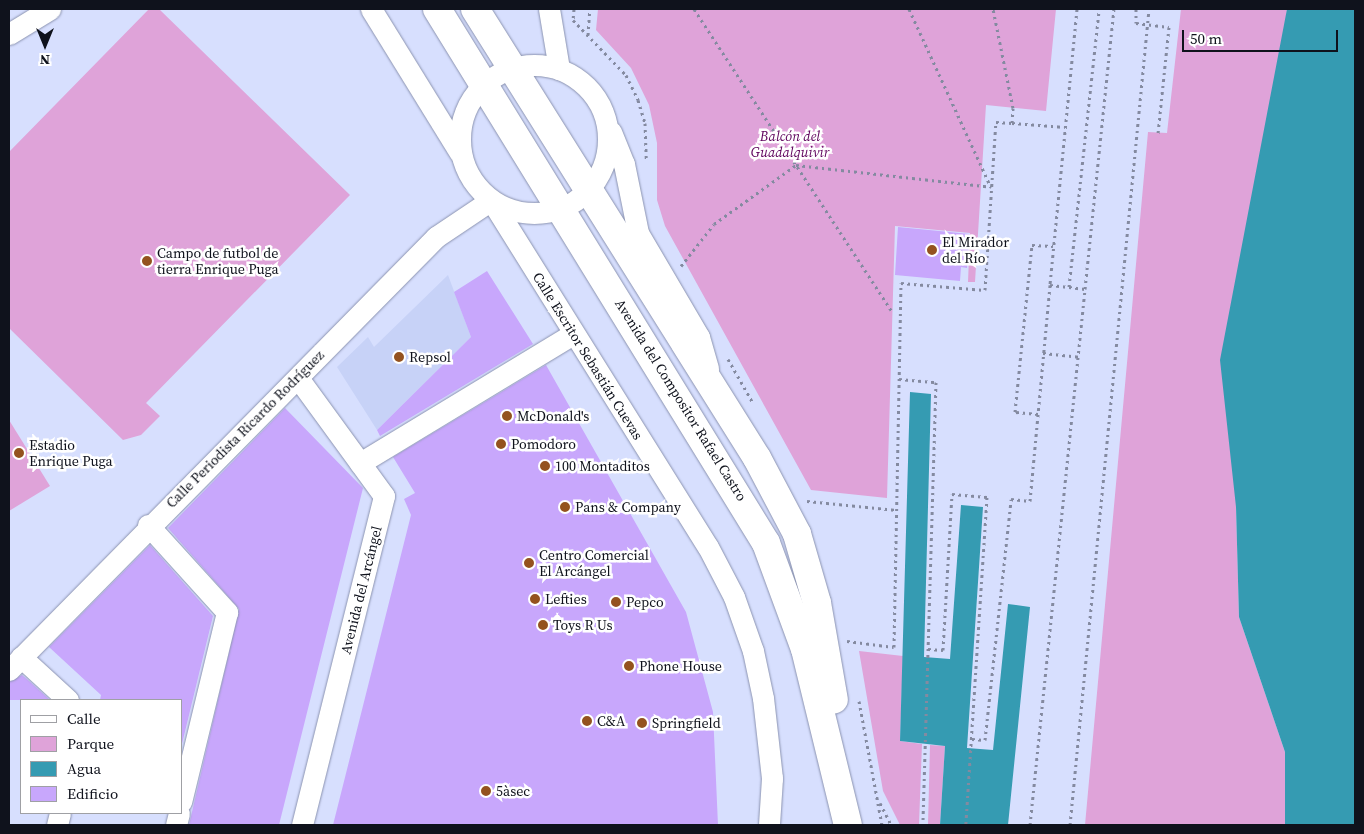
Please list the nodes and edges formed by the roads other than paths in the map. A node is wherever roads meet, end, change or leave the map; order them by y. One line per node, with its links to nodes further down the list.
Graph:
1 (50, 9): 6 (street)
2 (371, 9): 11 (street)
3 (437, 9): 9 (main road, Avenida del Compositor Rafael Castro)
4 (475, 9): 7 (main road)
5 (549, 9): 8 (street)
6 (9, 34)
7 (511, 68): 8 (street); 9 (street); 12 (main road)
8 (559, 69): 10 (street)
9 (483, 84): 11 (street); 14 (main road, Avenida del Compositor Rafael Castro)
10 (608, 123): 12 (street); 17 (street)
11 (461, 154): 13 (street)
12 (587, 191): 14 (street); 17 (main road)
13 (491, 200): 14 (street); 15 (street, Calle Escritor Sebastián Cuevas); 16 (street, Calle Periodista Ricardo Rodríguez)
14 (563, 208): 25 (main road, Avenida del Compositor Rafael Castro)
15 (573, 334): 18 (street); 24 (street, Calle Escritor Sebastián Cuevas)
16 (298, 378): 18 (street, Avenida del Arcángel); 19 (street, Calle Periodista Ricardo Rodríguez)
17 (714, 394): 26 (main road)
18 (360, 463): 23 (street, Avenida del Arcángel)
19 (148, 525): 20 (street, Calle Periodista Ricardo Rodríguez); 22 (street)
20 (15, 663): 21 (street)
21 (67, 699)
22 (182, 798)
23 (302, 825)
24 (769, 825)
25 (848, 825)
26 (852, 825)

